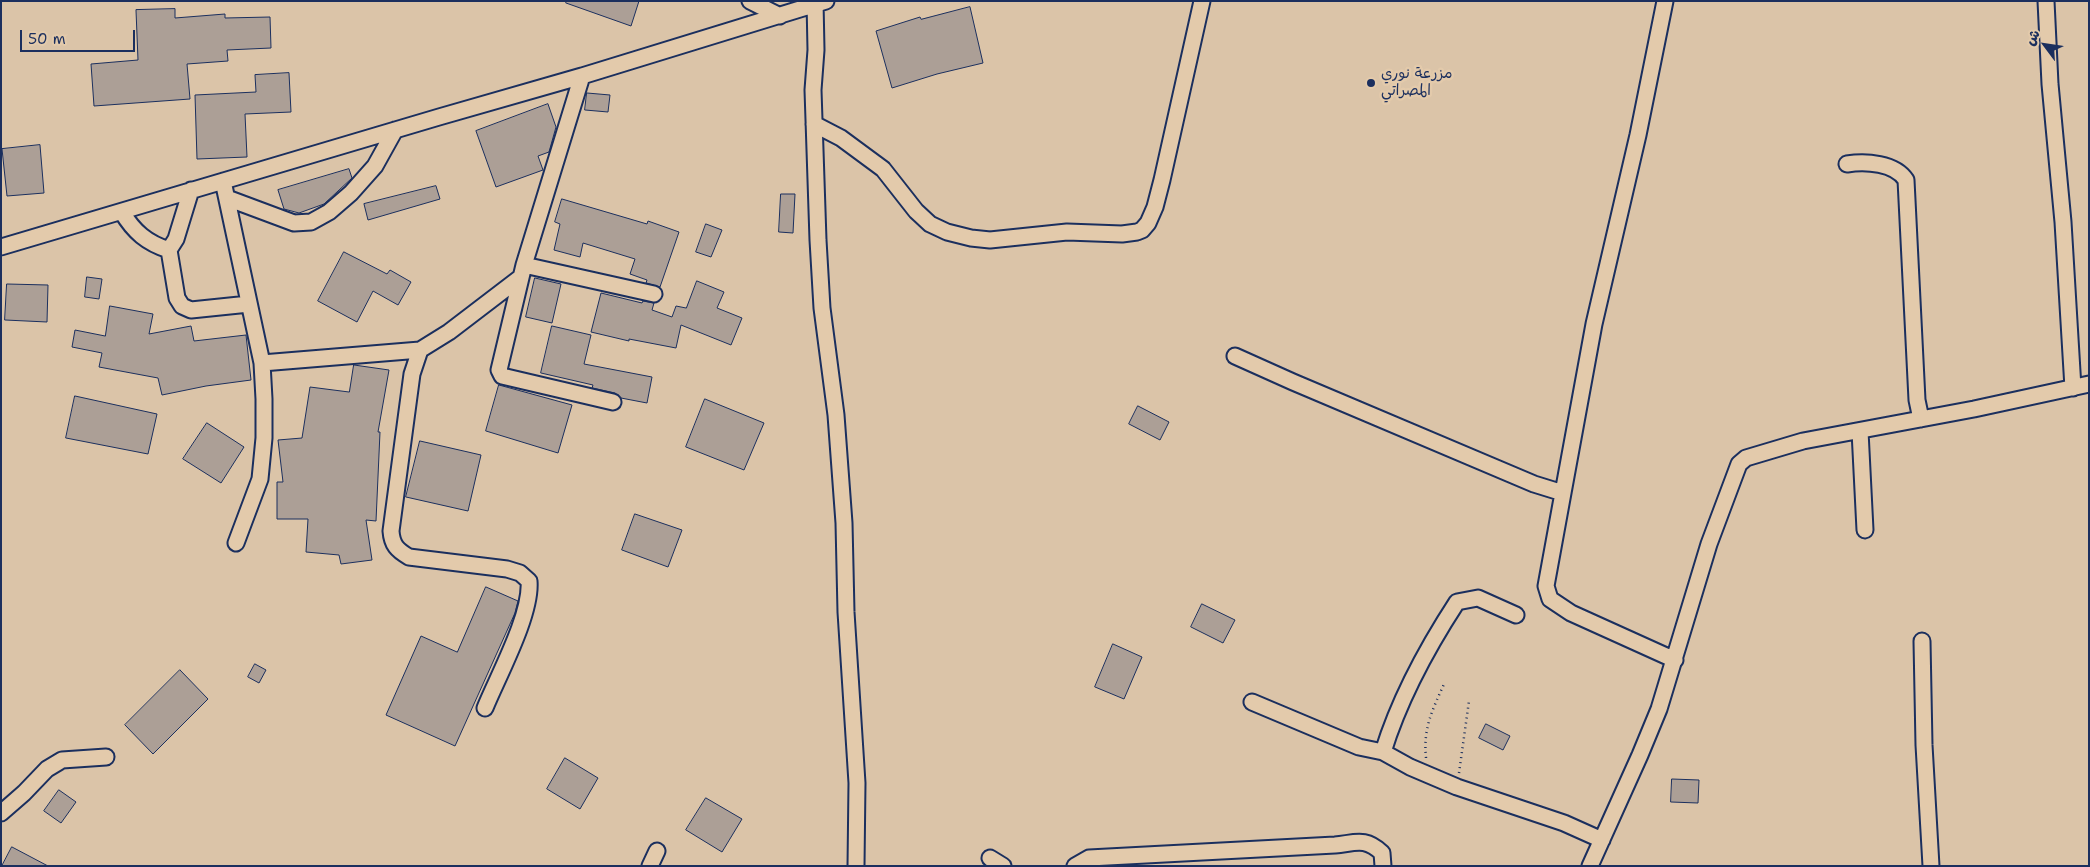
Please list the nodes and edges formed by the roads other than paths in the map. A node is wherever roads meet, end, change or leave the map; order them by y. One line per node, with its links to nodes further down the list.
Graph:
1 (750, 1): 6 (street)
2 (1202, 1): 8 (street)
3 (1665, 1): 28 (street)
4 (2046, 1): 24 (street)
5 (816, 2): 6 (street); 8 (street)
6 (780, 16): 7 (street)
7 (582, 76): 9 (street); 17 (street)
8 (814, 124): 43 (street)
9 (395, 130): 11 (street); 13 (street)
10 (1847, 164): 26 (street)
11 (223, 181): 12 (street); 13 (street)
12 (191, 190): 14 (street); 16 (street)
13 (227, 198): 19 (street)
14 (122, 212): 15 (street); 16 (street)
15 (1, 247)
16 (169, 250): 19 (street)
17 (523, 271): 18 (street); 20 (street); 25 (street)
18 (654, 294)
19 (249, 304): 22 (street)
20 (420, 350): 22 (street); 35 (street)
21 (1236, 356): 28 (street)
22 (262, 363): 30 (street)
23 (2089, 384): 24 (street)
24 (2073, 388): 26 (street)
25 (614, 402)
26 (1920, 419): 27 (street)
27 (1860, 431): 29 (street); 33 (street)
28 (1563, 493): 33 (street)
29 (1865, 530)
30 (236, 543)
31 (1516, 615): 36 (street)
32 (1922, 641): 48 (street)
33 (1675, 660): 39 (street)
34 (1252, 702): 36 (street)
35 (485, 708)
36 (1384, 752): 39 (street)
37 (106, 757): 38 (street)
38 (1, 813)
39 (1602, 840): 47 (street)
40 (657, 851): 42 (street)
41 (990, 858): 44 (street)
42 (650, 866)
43 (856, 866)
44 (1004, 866)
45 (1075, 866): 46 (street)
46 (1383, 866)
47 (1590, 866)
48 (1931, 866)

